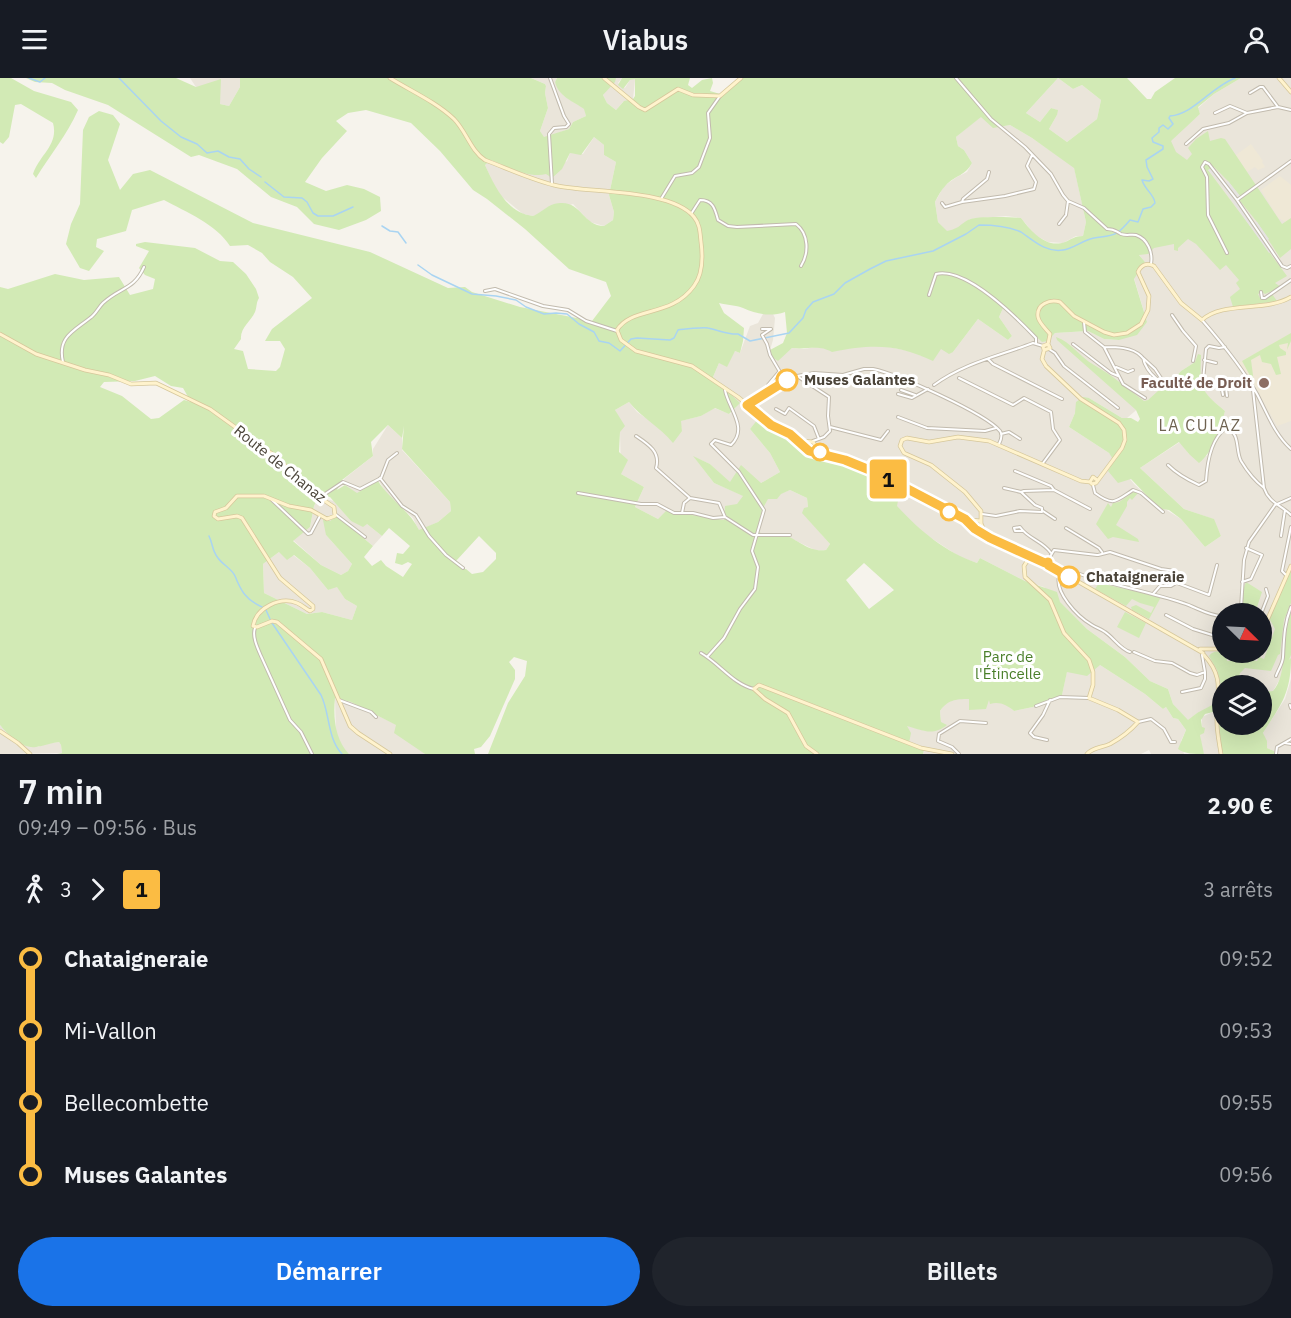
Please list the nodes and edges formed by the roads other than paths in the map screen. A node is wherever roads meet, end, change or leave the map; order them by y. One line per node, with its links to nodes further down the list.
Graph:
1 (390, 78): 18 (street)
2 (550, 78): 18 (street)
3 (604, 78): 9 (street)
4 (741, 78): 9 (street)
5 (956, 78): 15 (street)
6 (1279, 78): 7 (street)
7 (1291, 92)
8 (1250, 93): 10 (street)
9 (720, 96): 19 (street)
10 (1278, 107): 11 (street); 13 (street)
11 (1291, 108)
12 (1215, 113): 13 (street)
13 (1246, 113): 14 (street)
14 (1186, 144)
15 (1032, 155): 21 (street); 22 (street)
16 (1291, 162): 20 (street)
17 (988, 172): 22 (street)
18 (551, 184): 19 (street)
19 (661, 199): 24 (street)
20 (1237, 200): 26 (street); 29 (street)
21 (1068, 201): 25 (street); 27 (street)
22 (962, 202): 23 (street)
23 (942, 203)
24 (691, 214): 28 (street); 42 (street)
25 (1059, 224)
26 (1227, 253)
27 (1151, 264): 38 (street); 39 (street)
28 (801, 266)
29 (1291, 266)
30 (144, 267): 53 (street)
31 (1291, 280): 33 (street)
32 (485, 291): 42 (street)
33 (1261, 292)
34 (929, 295): 44 (street)
35 (1291, 297): 38 (street)
36 (1172, 315): 52 (street)
37 (1084, 320): 39 (street); 41 (street); 48 (street)
38 (1202, 320): 47 (street)
39 (1089, 323): 41 (street)
40 (762, 329): 57 (street)
41 (1084, 330): 46 (street)
42 (617, 331): 63 (street)
43 (0, 334): 53 (street, Route de Chanaz)
44 (1036, 343): 48 (street); 50 (street)
45 (1073, 344): 59 (street)
46 (1104, 347): 49 (street); 55 (street)
47 (1225, 347): 51 (street); 66 (street)
48 (1046, 348): 76 (street); 98 (street)
49 (1143, 358): 49 (street)
50 (988, 359): 61 (street); 73 (street)
51 (1204, 360): 54 (street); 62 (street)
52 (1192, 361)
53 (63, 362): 105 (street, Route de Chanaz)
54 (1216, 363)
55 (1116, 367): 56 (street); 59 (street)
56 (1133, 370)
57 (780, 372): 58 (street); 67 (street)
58 (797, 375): 64 (street); 67 (street); 78 (street)
59 (1118, 376): 72 (street)
60 (959, 378): 94 (street)
61 (934, 385)
62 (1221, 385): 70 (street); 71 (street)
63 (726, 388): 74 (street); 129 (street)
64 (927, 389): 69 (street); 79 (street)
65 (901, 390): 69 (street)
66 (1254, 390): 90 (street); 101 (street)
67 (768, 392): 74 (street)
68 (898, 394): 69 (street)
69 (917, 395)
70 (1223, 395)
71 (1227, 396)
72 (1145, 398)
73 (1062, 399)
74 (747, 405): 81 (street)
75 (776, 408): 84 (street)
76 (1118, 408)
77 (898, 417): 79 (street)
78 (830, 427): 80 (street); 84 (street)
79 (996, 428): 82 (street)
80 (888, 431)
81 (790, 434): 86 (street); 89 (street)
82 (1001, 434): 85 (street); 87 (street)
83 (636, 436): 107 (street)
84 (819, 439): 86 (street); 88 (street)
85 (1020, 439)
86 (810, 442): 88 (street); 89 (street)
87 (999, 444): 94 (street); 116 (street)
88 (815, 445): 91 (street); 93 (street)
89 (807, 447): 91 (street)
90 (1291, 449)
91 (813, 451): 93 (street)
92 (397, 453): 97 (street)
93 (827, 454): 120 (street)
94 (1043, 463): 99 (street)
95 (1168, 465): 101 (street)
96 (1015, 471): 102 (street)
97 (380, 478): 105 (street); 141 (street)
98 (1097, 480): 99 (street); 99 (street)
99 (1091, 483): 113 (street)
100 (1004, 488): 103 (street)
101 (1264, 488): 109 (street)
102 (1054, 490): 103 (street); 110 (street)
103 (1021, 492): 112 (street)
104 (578, 493): 114 (street)
105 (314, 494): 115 (street, Route de Chanaz)
106 (267, 496): 118 (street, Route de Chanaz); 118 (street); 155 (street, Route de Chanaz)
107 (690, 498): 114 (street); 119 (street)
108 (1291, 498): 109 (street)
109 (1275, 505): 111 (street); 134 (street)
110 (1090, 509)
111 (1285, 510): 117 (street); 132 (street)
112 (1043, 511): 116 (street); 121 (street)
113 (1163, 512)
114 (682, 513): 119 (street)
115 (335, 514): 118 (street, Route de Chanaz); 133 (street)
116 (982, 514): 122 (street); 123 (street)
117 (1291, 515)
118 (320, 516)
119 (725, 517): 129 (street)
120 (965, 519): 122 (street); 124 (street)
121 (1055, 519)
122 (976, 521): 123 (street); 124 (street)
123 (982, 524): 127 (street); 131 (street)
124 (973, 526): 127 (street)
125 (1291, 527): 143 (street)
126 (1066, 528): 137 (street)
127 (977, 530): 131 (street)
128 (1023, 531): 135 (street)
129 (755, 535): 130 (street); 160 (street)
130 (790, 535)
131 (986, 535): 136 (street)
132 (1281, 536)
133 (365, 537)
134 (1246, 548): 146 (street); 146 (street)
135 (1051, 553): 137 (street); 138 (street)
136 (1030, 555): 138 (street); 165 (street)
137 (1098, 555): 145 (street)
138 (1047, 563): 142 (street)
139 (1217, 565): 145 (street)
140 (1291, 566): 143 (street)
141 (462, 568)
142 (1060, 573): 144 (street); 161 (street)
143 (1287, 575): 152 (street)
144 (1068, 577): 148 (street); 159 (street)
145 (1177, 582): 148 (street)
146 (1242, 582): 149 (street)
147 (1266, 589): 150 (street)
148 (1154, 594): 154 (street)
149 (1241, 603)
150 (1265, 603)
151 (1291, 607): 162 (street)
152 (1272, 610)
153 (1166, 615): 156 (street)
154 (1212, 615)
155 (257, 627): 166 (street); 179 (street)
156 (1212, 635)
157 (1212, 651): 159 (street)
158 (701, 653): 160 (street)
159 (1206, 653): 161 (street); 185 (street)
160 (707, 657): 163 (street)
161 (1204, 672): 164 (street)
162 (1276, 676)
163 (754, 689): 181 (street); 182 (street)
164 (1182, 692)
165 (1089, 698): 167 (street); 170 (street)
166 (338, 700): 169 (street); 180 (street)
167 (1050, 700): 168 (street); 174 (street)
168 (1036, 706)
169 (376, 717)
170 (1138, 722): 175 (street); 184 (street)
171 (986, 723): 183 (street)
172 (0, 731): 178 (street)
173 (1291, 739): 176 (street)
174 (1047, 740)
175 (1175, 742)
176 (1282, 743): 177 (street); 186 (street)
177 (1291, 744)
178 (30, 754)
179 (312, 754)
180 (390, 754)
181 (817, 754)
182 (952, 754)
183 (959, 754)
184 (1087, 754)
185 (1221, 754)
186 (1276, 754)

